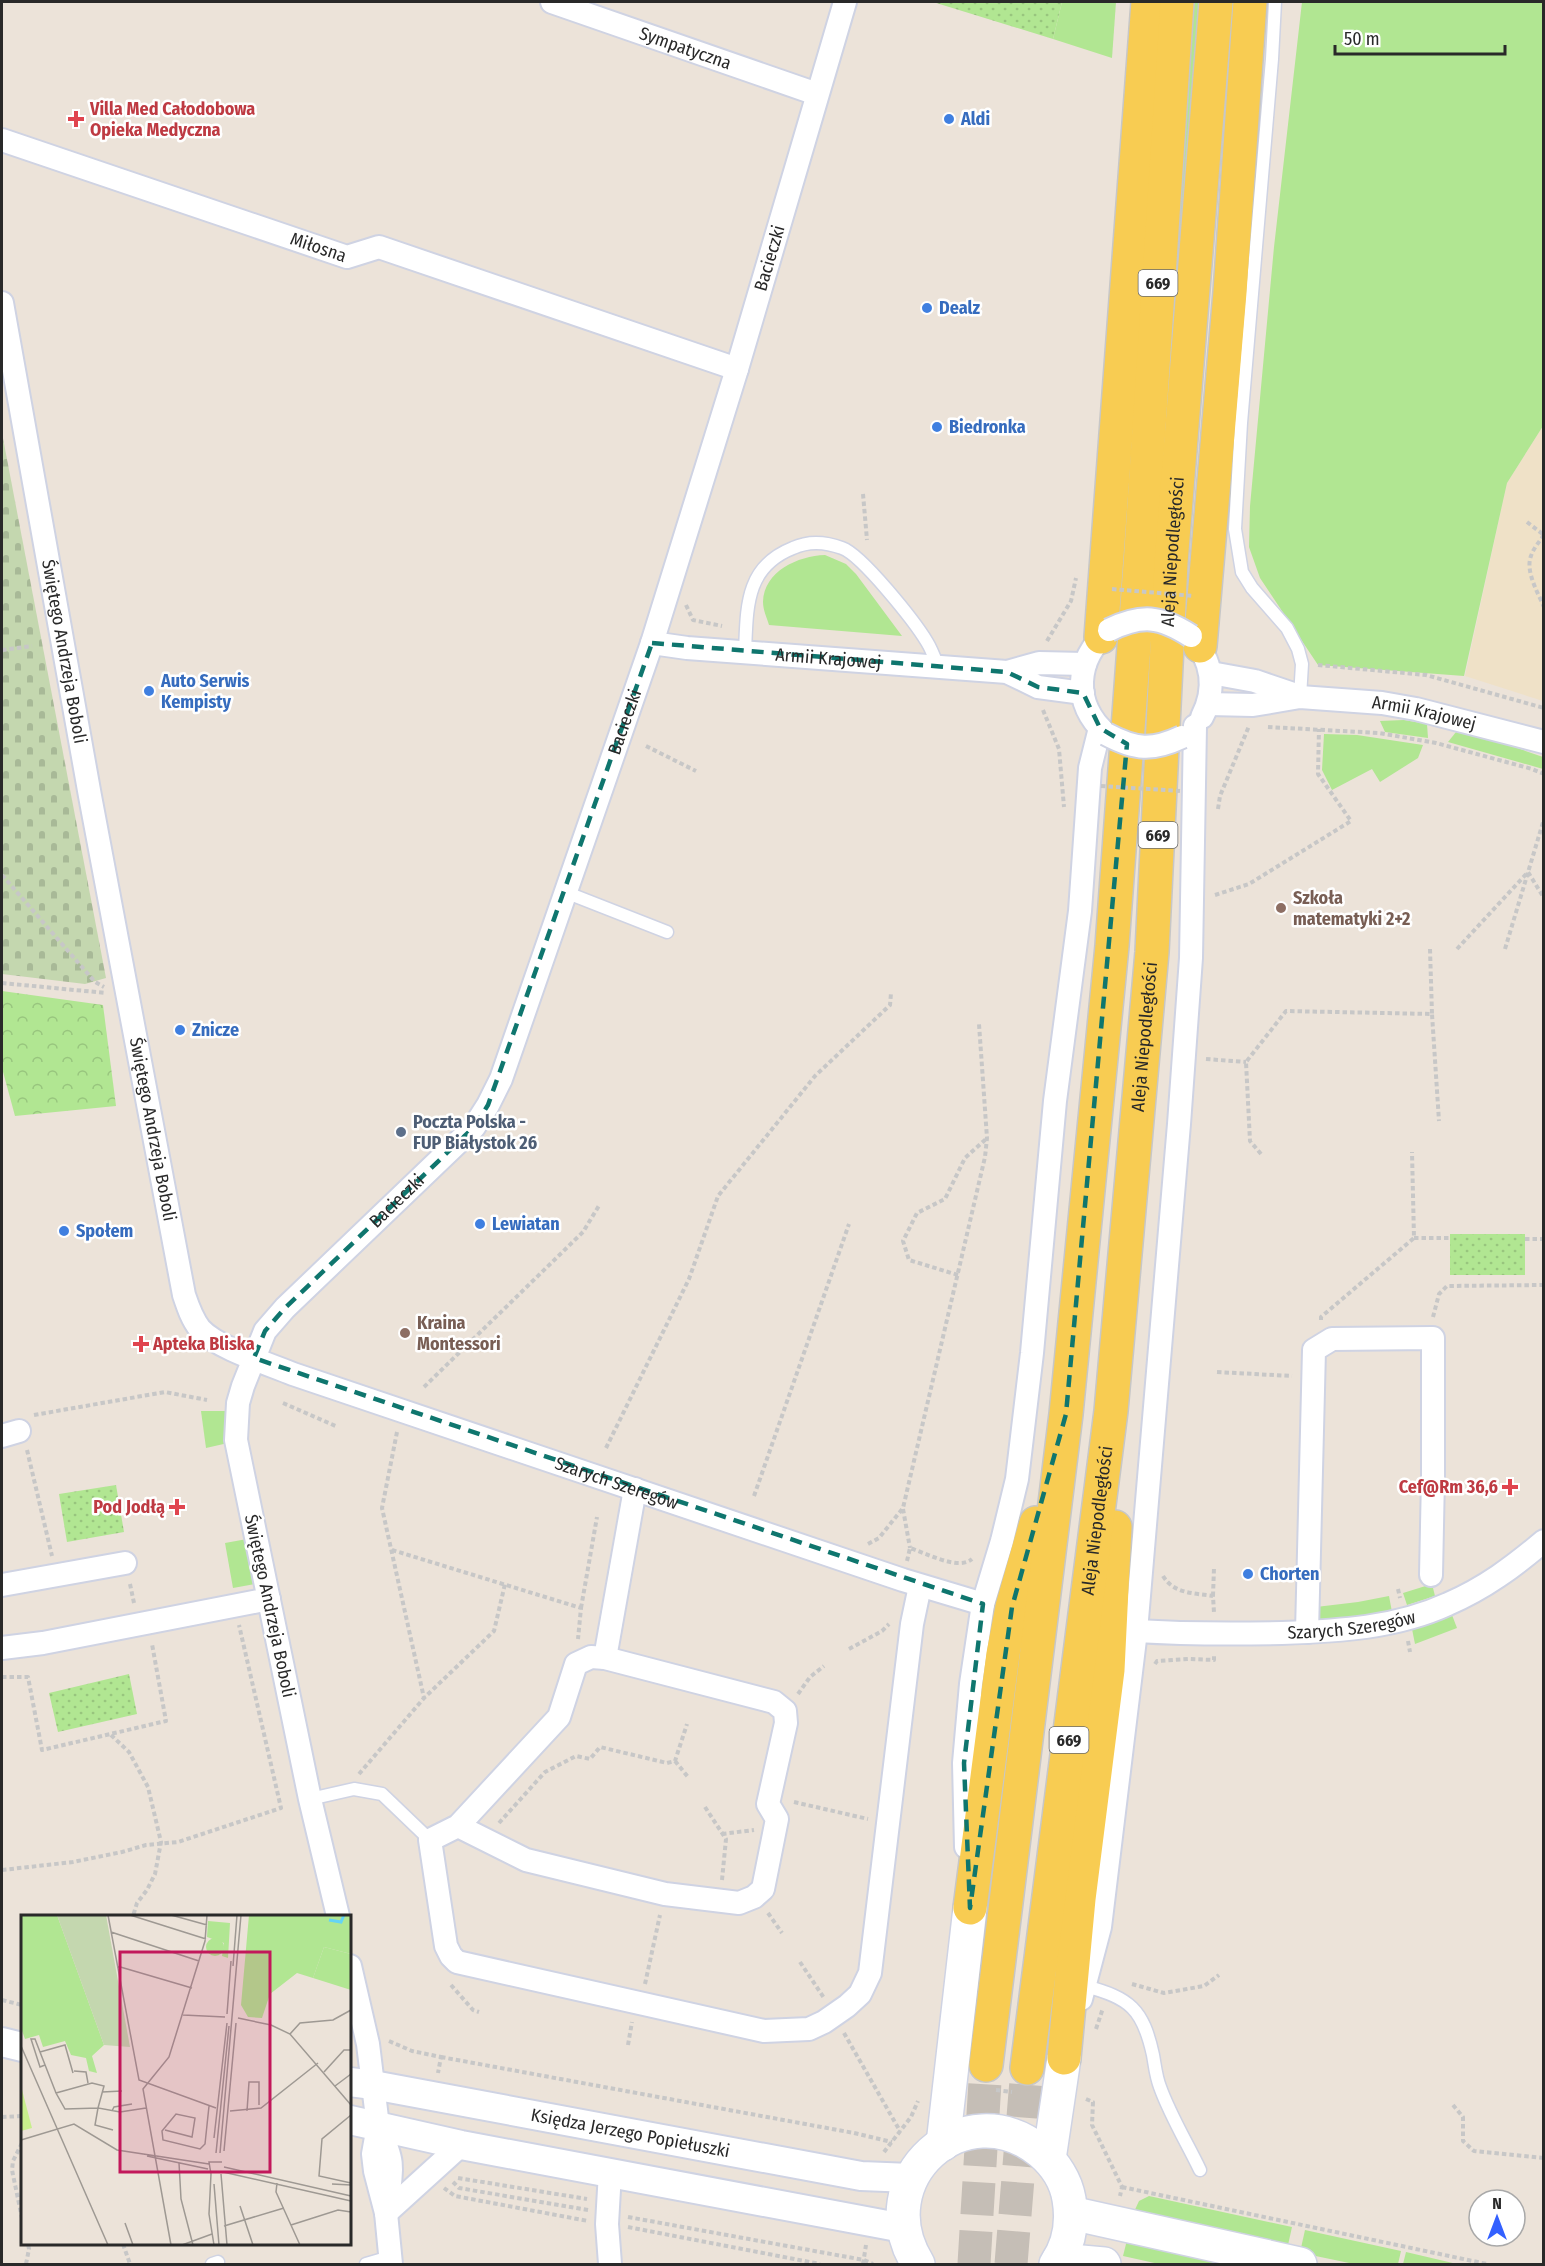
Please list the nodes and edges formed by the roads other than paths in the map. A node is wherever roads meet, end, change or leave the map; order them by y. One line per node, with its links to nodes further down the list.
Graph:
1 (552, 2): 8 (street, Sympatyczna)
2 (845, 2): 8 (street, Bacieczki)
3 (1148, 2): 13 (main road)
4 (1177, 2): 28 (main road, Aleja Niepodległości / 669)
5 (1216, 2): 27 (main road, Aleja Niepodległości / 669)
6 (1250, 2): 15 (main road)
7 (1275, 2): 19 (lane)
8 (817, 94): 11 (street, Bacieczki)
9 (2, 140): 11 (street, Miłosna)
10 (2, 303): 26 (street, Świętego Andrzeja Boboli)
11 (737, 369): 12 (street, Bacieczki)
12 (651, 643): 14 (street, Armii Krajowej); 24 (street, Bacieczki)
13 (1098, 644): 15 (street, bridge); 17 (street, Armii Krajowej); 18 (street)
14 (745, 652): 16 (street, Armii Krajowej); 16 (lane)
15 (1201, 652): 19 (street, Armii Krajowej); 20 (street)
16 (938, 668): 17 (street, Armii Krajowej)
17 (1007, 672): 18 (street, Armii Krajowej)
18 (1083, 693): 21 (street)
19 (1300, 697): 20 (street, Armii Krajowej); 23 (street, Armii Krajowej)
20 (1208, 704): 22 (street)
21 (1103, 731): 22 (street, bridge); 36 (street)
22 (1189, 732): 37 (street)
23 (1544, 742)
24 (565, 892): 25 (lane); 26 (street, Bacieczki)
25 (667, 932)
26 (254, 1358): 29 (street, Szarych Szeregów); 35 (street, Świętego Andrzeja Boboli)
27 (1111, 1411): 50 (main road); 52 (main road, Aleja Niepodległości / 669)
28 (1066, 1414): 44 (main road); 51 (main road, Aleja Niepodległości / 669)
29 (635, 1489): 33 (street, Szarych Szeregów); 40 (street)
30 (1544, 1541): 38 (street, Szarych Szeregów)
31 (125, 1563): 34 (street)
32 (1431, 1575): 38 (street)
33 (911, 1583): 36 (street, Szarych Szeregów); 43 (street)
34 (2, 1585)
35 (269, 1599): 39 (street); 41 (street, Świętego Andrzeja Boboli)
36 (983, 1604): 44 (street)
37 (1136, 1631): 38 (street, Szarych Szeregów); 47 (street)
38 (1307, 1632)
39 (2, 1648)
40 (605, 1658): 42 (street); 42 (street)
41 (310, 1799): 43 (lane); 45 (street, Świętego Andrzeja Boboli)
42 (458, 1826): 43 (street)
43 (430, 1840)
44 (970, 1908): 56 (main road)
45 (338, 1915)
46 (351, 1969): 53 (street)
47 (1085, 1986): 50 (street); 59 (lane)
48 (2, 2043): 49 (street)
49 (21, 2047)
50 (1064, 2058): 58 (main road)
51 (986, 2064)
52 (1027, 2068)
53 (361, 2084): 55 (street); 61 (street, Księdza Jerzego Popiełuszki)
54 (351, 2120): 55 (street)
55 (378, 2126): 57 (street); 62 (street)
56 (942, 2144): 58 (main road); 61 (main road)
57 (460, 2145): 60 (street); 62 (street)
58 (1049, 2159): 63 (main road)
59 (1200, 2170)
60 (610, 2172): 64 (street); 68 (street)
61 (911, 2178): 64 (main road)
62 (386, 2213): 65 (street)
63 (1071, 2213): 66 (main road); 71 (main road)
64 (903, 2228): 69 (main road)
65 (391, 2261): 67 (lane)
66 (1057, 2262): 70 (main road)
67 (366, 2265)
68 (610, 2265)
69 (918, 2265)
70 (1104, 2265)
71 (1300, 2265)

